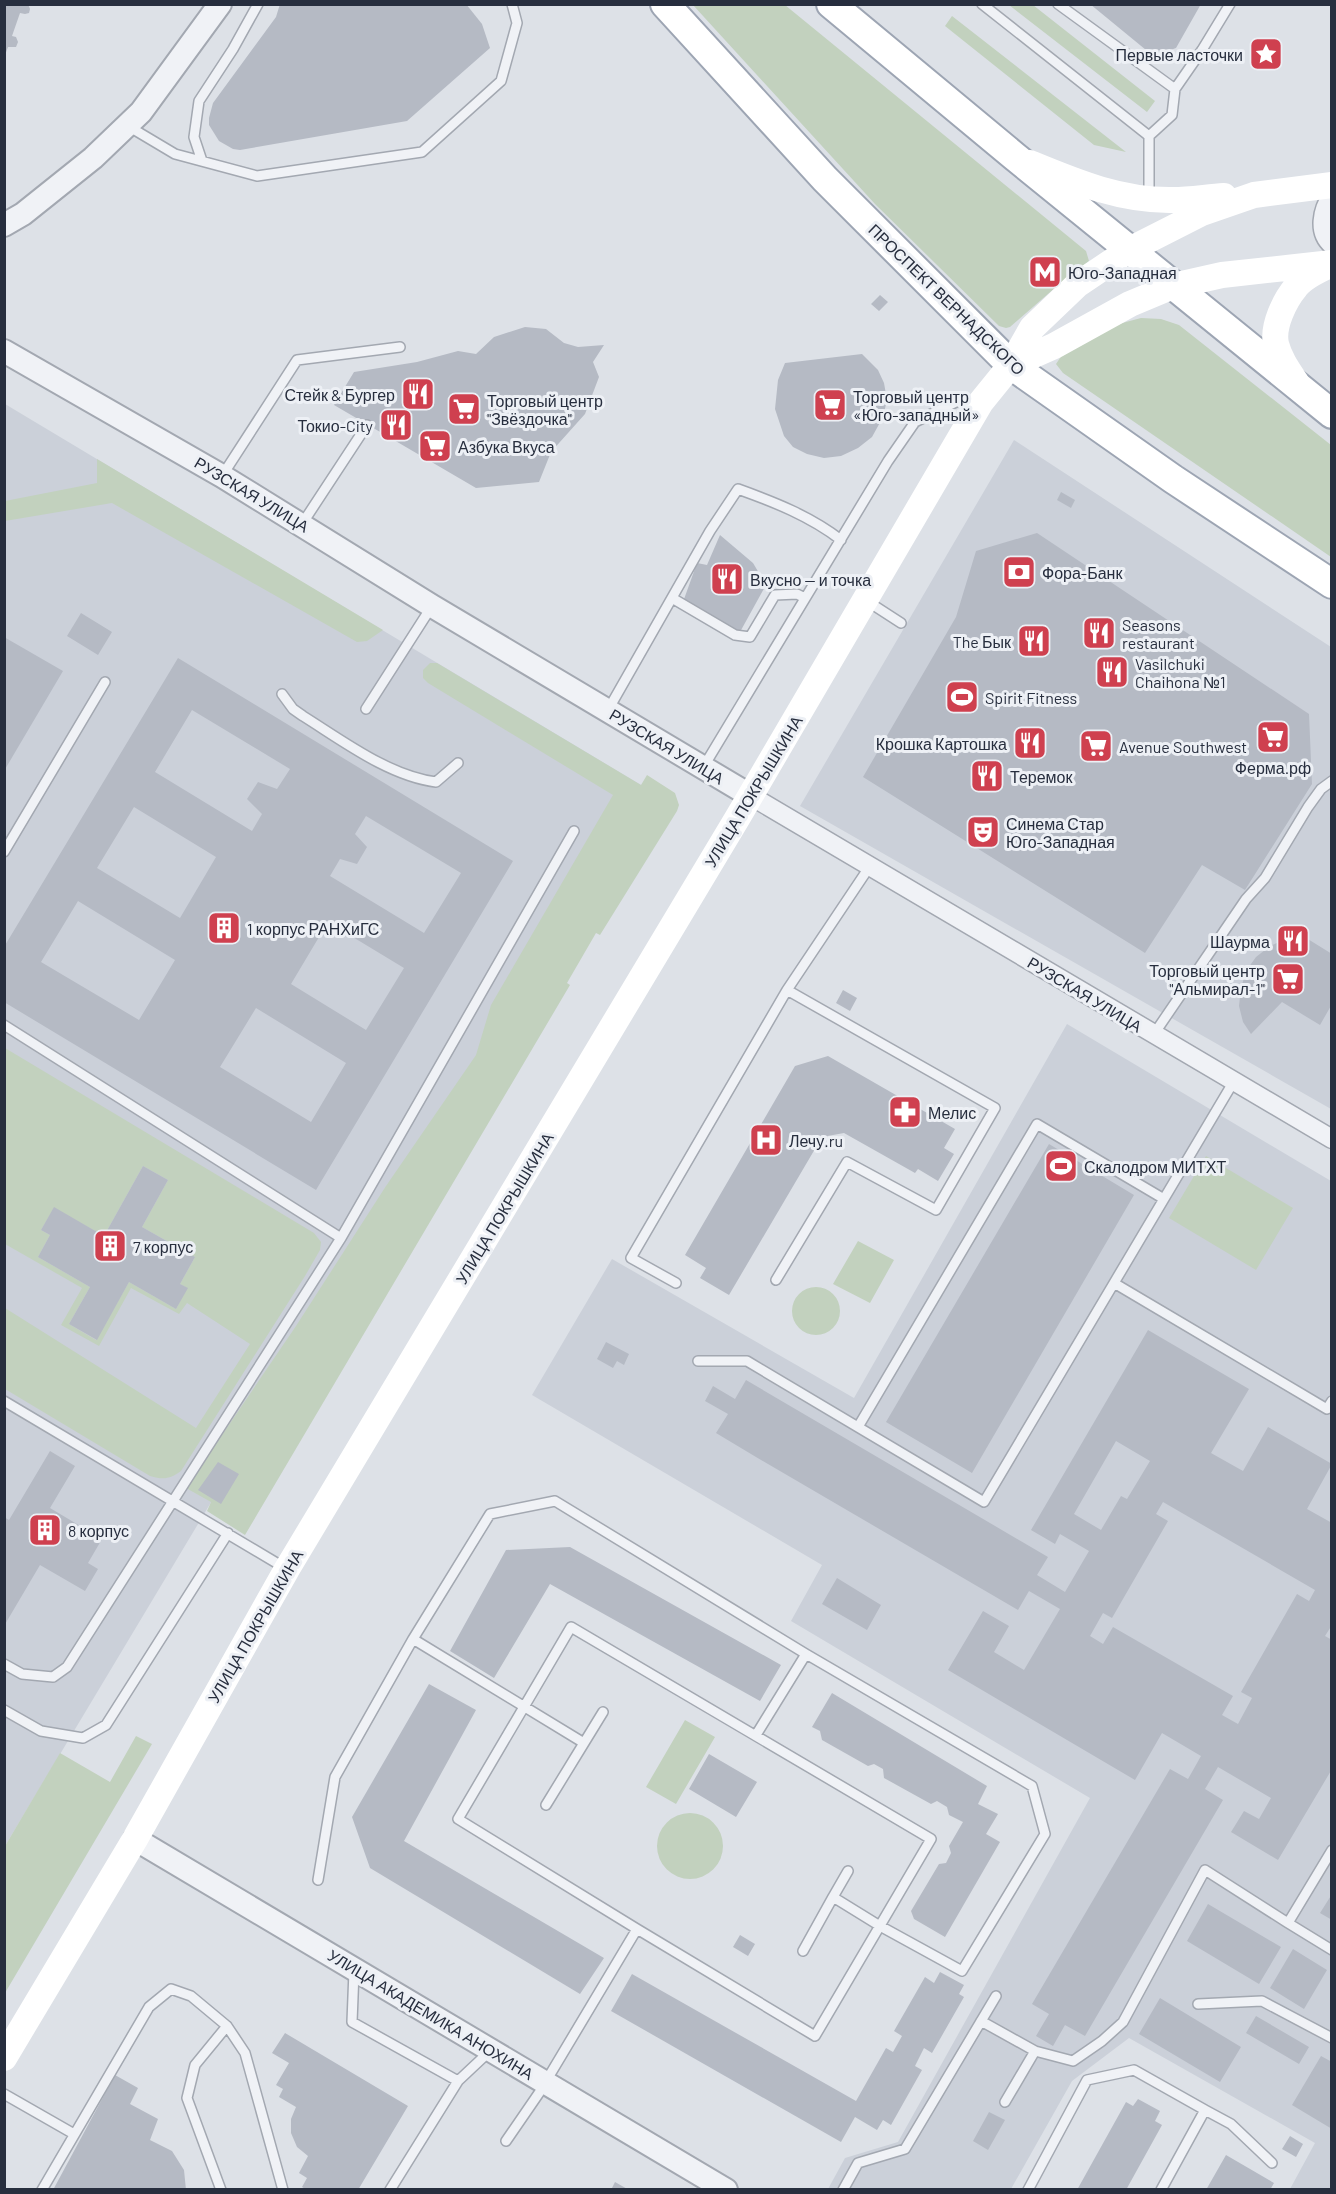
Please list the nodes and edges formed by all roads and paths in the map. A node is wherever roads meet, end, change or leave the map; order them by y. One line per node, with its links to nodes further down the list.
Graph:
1 (220, 4): 10 (street)
2 (258, 4): 13 (lane)
3 (513, 4): 13 (lane)
4 (665, 4): 25 (main road, ПРОСПЕКТ ВЕРНАДСКОГО)
5 (831, 4): 12 (main road)
6 (982, 4): 11 (lane)
7 (1058, 4): 9 (lane)
8 (1230, 4): 9 (lane)
9 (1175, 89): 11 (lane)
10 (127, 125): 13 (lane); 18 (street)
11 (1149, 136): 17 (lane)
12 (1014, 156): 17 (main road); 20 (main road)
13 (202, 161)
14 (1332, 185): 15 (main road)
15 (1254, 195): 17 (main road); 20 (main road, УЛИЦА ПОКРЫШКИНА)
16 (1332, 195): 19 (street)
17 (1149, 199)
18 (4, 225)
19 (1332, 245)
20 (1129, 250): 22 (main road); 25 (main road, УЛИЦА ПОКРЫШКИНА)
21 (1332, 263): 22 (main road); 26 (main road)
22 (1173, 286): 25 (main road); 26 (main road)
23 (400, 347): 30 (lane)
24 (4, 351): 30 (street, РУЗСКАЯ УЛИЦА)
25 (1011, 365): 27 (main road, УЛИЦА ПОКРЫШКИНА); 33 (main road, ПРОСПЕКТ ВЕРНАДСКОГО)
26 (1301, 390): 28 (main road)
27 (981, 402): 32 (lane); 36 (main road, УЛИЦА ПОКРЫШКИНА)
28 (1332, 414)
29 (367, 425): 31 (lane)
30 (222, 476): 31 (street, РУЗСКАЯ УЛИЦА)
31 (302, 524): 37 (street, РУЗСКАЯ УЛИЦА)
32 (841, 540): 34 (lane); 35 (lane)
33 (1332, 584)
34 (672, 598): 35 (lane); 42 (lane)
35 (805, 598): 44 (lane)
36 (865, 599): 38 (lane); 46 (main road, УЛИЦА ПОКРЫШКИНА)
37 (432, 606): 41 (lane); 42 (street, РУЗСКАЯ УЛИЦА)
38 (901, 623)
39 (105, 682): 48 (lane)
40 (282, 694): 43 (lane)
41 (366, 709)
42 (608, 710): 44 (street, РУЗСКАЯ УЛИЦА)
43 (458, 763)
44 (703, 768): 46 (street, РУЗСКАЯ УЛИЦА)
45 (1332, 781): 52 (lane)
46 (751, 796): 49 (street, РУЗСКАЯ УЛИЦА); 66 (main road, УЛИЦА ПОКРЫШКИНА)
47 (574, 831): 56 (lane)
48 (4, 852)
49 (870, 866): 50 (lane); 52 (street, РУЗСКАЯ УЛИЦА)
50 (787, 990): 57 (lane); 58 (lane)
51 (4, 1025): 56 (lane)
52 (1154, 1034): 53 (street, РУЗСКАЯ УЛИЦА)
53 (1234, 1081): 54 (street, РУЗСКАЯ УЛИЦА); 55 (lane)
54 (1332, 1139)
55 (1164, 1199): 59 (lane); 63 (lane)
56 (341, 1238): 64 (lane)
57 (776, 1280)
58 (676, 1283)
59 (1114, 1283): 62 (lane); 63 (lane)
60 (698, 1361): 63 (lane)
61 (4, 1401): 64 (lane)
62 (1332, 1401)
63 (858, 1427)
64 (173, 1503): 65 (lane); 69 (lane)
65 (228, 1533): 66 (lane); 71 (lane)
66 (287, 1569): 76 (main road, УЛИЦА ПОКРЫШКИНА)
67 (413, 1639): 68 (lane); 70 (lane); 79 (lane)
68 (806, 1654): 73 (lane); 82 (lane)
69 (4, 1664)
70 (526, 1706): 73 (lane); 74 (lane); 83 (lane)
71 (4, 1710)
72 (603, 1712): 74 (lane)
73 (756, 1735): 82 (lane)
74 (584, 1743): 75 (lane)
75 (546, 1805)
76 (135, 1839): 86 (street, УЛИЦА АКАДЕМИКА АНОХИНА); 92 (main road, УЛИЦА ПОКРЫШКИНА)
77 (1332, 1850): 81 (lane)
78 (848, 1871): 80 (lane)
79 (318, 1880)
80 (833, 1898): 82 (lane); 85 (lane)
81 (1288, 1923): 84 (lane); 94 (lane)
82 (880, 1926): 83 (lane)
83 (637, 1929): 96 (lane)
84 (1332, 1950)
85 (803, 1951)
86 (354, 1969): 93 (street, УЛИЦА АКАДЕМИКА АНОХИНА); 95 (lane)
87 (996, 1996): 89 (lane)
88 (1198, 2004): 91 (lane)
89 (981, 2021): 94 (lane); 108 (lane)
90 (227, 2026): 100 (lane); 104 (lane); 105 (lane)
91 (1332, 2038)
92 (8, 2043)
93 (491, 2050): 95 (lane); 96 (street, УЛИЦА АКАДЕМИКА АНОХИНА)
94 (1035, 2051): 98 (lane)
95 (458, 2081): 106 (lane)
96 (546, 2082): 101 (lane); 107 (street, УЛИЦА АКАДЕМИКА АНОХИНА)
97 (4, 2094): 100 (lane)
98 (1005, 2102)
99 (1205, 2110): 102 (lane); 109 (lane); 110 (lane)
100 (74, 2134): 103 (lane)
101 (506, 2141)
102 (1272, 2163)
103 (42, 2190)
104 (221, 2190)
105 (283, 2190)
106 (390, 2190)
107 (726, 2190)
108 (843, 2190)
109 (1028, 2190)
110 (1161, 2190)

